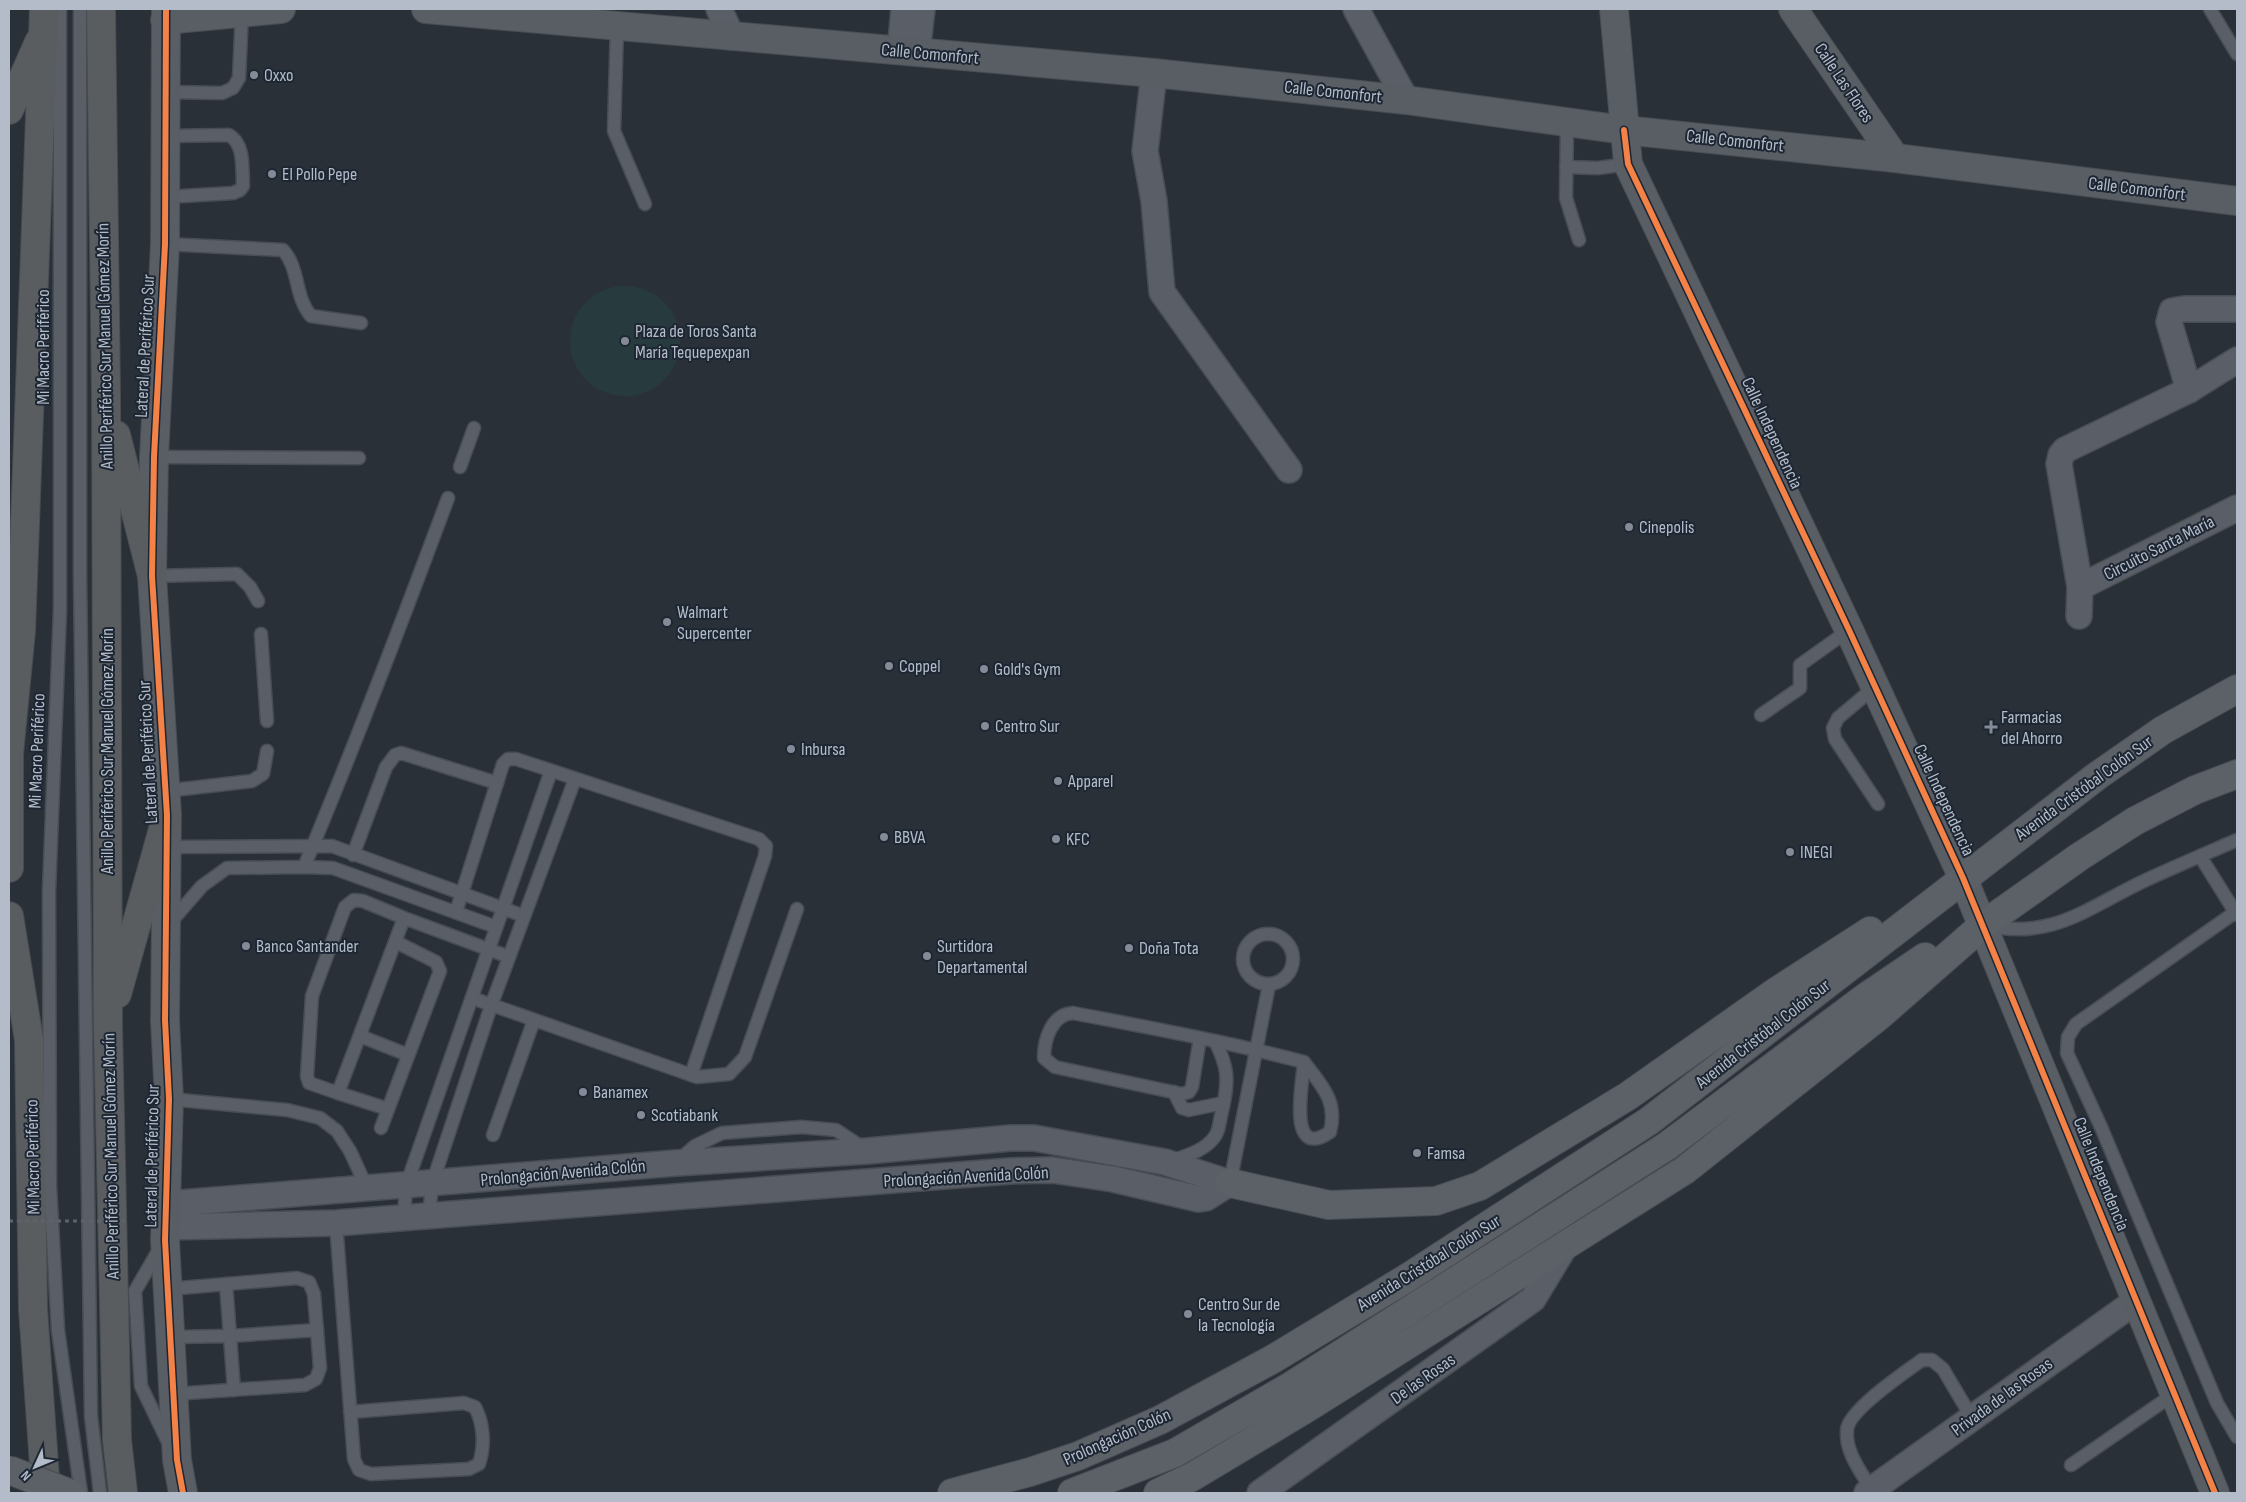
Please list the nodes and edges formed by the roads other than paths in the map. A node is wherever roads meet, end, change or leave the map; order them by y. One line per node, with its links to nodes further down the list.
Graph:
1 (80, 9): 138 (lane)
2 (101, 9): 39 (highway, Anillo Periférico Sur Manuel Gómez Morín)
3 (281, 9): 13 (street)
4 (426, 9): 12 (street, Calle Comonfort)
5 (719, 9): 17 (street)
6 (904, 9): 18 (street)
7 (922, 9): 18 (street)
8 (1356, 9): 22 (street)
9 (1614, 9): 25 (street, Calle Independencia)
10 (1793, 9): 27 (street, Calle Las Flores)
11 (2210, 9): 19 (lane)
12 (472, 11): 16 (street, Calle Comonfort)
13 (242, 12): 14 (street); 21 (lane)
14 (166, 14): 21 (street, Lateral de Periférico Sur)
15 (50, 16): 23 (highway); 58 (highway); 137 (lane, Mi Macro Periférico)
16 (617, 26): 17 (street, Calle Comonfort); 32 (lane)
17 (732, 37): 18 (street, Calle Comonfort)
18 (909, 52): 20 (street, Calle Comonfort)
19 (2237, 54)
20 (1154, 73): 22 (street, Calle Comonfort); 44 (street)
21 (165, 92): 26 (street, Lateral de Periférico Sur)
22 (1406, 100): 24 (street, Calle Comonfort)
23 (9, 110)
24 (1567, 122): 25 (street, Calle Comonfort); 29 (lane)
25 (1624, 130): 27 (street, Calle Comonfort); 28 (street, Calle Independencia)
26 (165, 136): 30 (street, Lateral de Periférico Sur); 30 (lane)
27 (1895, 158): 31 (street, Calle Comonfort)
28 (1628, 164): 29 (lane); 51 (street, Calle Independencia)
29 (1566, 167): 33 (lane)
30 (165, 197): 34 (street, Lateral de Periférico Sur)
31 (2237, 201)
32 (645, 204)
33 (1579, 240)
34 (165, 244): 36 (lane); 41 (street, Lateral de Periférico Sur)
35 (2237, 309): 38 (street)
36 (361, 323)
37 (2237, 360): 38 (street, Circuito Santa María)
38 (2189, 390): 48 (street, Circuito Santa María)
39 (106, 395): 47 (highway); 93 (highway, Anillo Periférico Sur Manuel Gómez Morín)
40 (474, 428): 43 (lane)
41 (154, 457): 42 (lane); 47 (street, Lateral de Periférico Sur)
42 (359, 458)
43 (460, 467)
44 (1290, 470)
45 (448, 498): 66 (lane)
46 (2237, 508): 48 (street, Circuito Santa María)
47 (152, 576): 49 (lane); 63 (street, Lateral de Periférico Sur)
48 (2080, 587): 50 (street, Circuito Santa María)
49 (258, 601)
50 (2079, 616)
51 (1849, 630): 53 (street, Calle Independencia); 55 (lane)
52 (261, 634): 56 (lane)
53 (1876, 686): 64 (lane); 72 (street, Calle Independencia)
54 (2237, 689): 72 (main road, Avenida Cristóbal Colón Sur)
55 (1761, 715)
56 (267, 721)
57 (267, 751): 63 (lane)
58 (9, 753): 71 (highway)
59 (551, 771): 61 (lane); 62 (lane); 75 (lane)
60 (2237, 774): 82 (main road)
61 (575, 779): 80 (lane); 100 (lane)
62 (497, 783): 68 (lane); 73 (lane)
63 (166, 803): 67 (street, Lateral de Periférico Sur); 93 (highway)
64 (1878, 804)
65 (2237, 840): 69 (lane)
66 (313, 846): 67 (lane); 68 (lane); 70 (lane)
67 (168, 847): 83 (street, Lateral de Periférico Sur)
68 (353, 855): 73 (lane)
69 (2200, 856): 78 (lane); 82 (lane)
70 (304, 867): 77 (lane); 83 (lane)
71 (9, 868)
72 (1963, 878): 74 (main road, Avenida Cristóbal Colón Sur); 82 (street, Calle Independencia)
73 (462, 893): 75 (lane); 77 (lane)
74 (1933, 902): 109 (main road); 124 (main road, Avenida Cristóbal Colón Sur)
75 (503, 908): 80 (lane); 84 (lane)
76 (797, 909): 100 (lane)
77 (456, 912): 84 (lane)
78 (2237, 912): 130 (lane)
79 (9, 916): 135 (highway)
80 (524, 916): 88 (lane)
81 (404, 918): 85 (lane); 87 (lane); 102 (lane)
82 (1983, 925): 86 (main road); 120 (street, Calle Independencia)
83 (167, 926): 103 (street, Lateral de Periférico Sur)
84 (496, 927): 87 (lane)
85 (396, 942): 94 (lane); 98 (lane)
86 (1961, 942): 117 (main road); 142 (main road)
87 (488, 950): 88 (lane); 90 (lane)
88 (509, 957): 91 (lane)
89 (1269, 984): 89 (lane); 97 (lane)
90 (472, 998): 91 (lane); 111 (lane)
91 (491, 1006): 92 (lane); 110 (lane)
92 (534, 1020): 100 (lane); 107 (lane)
93 (108, 1027): 139 (highway, Anillo Periférico Sur Manuel Gómez Morín)
94 (360, 1036): 98 (lane); 102 (lane)
95 (1200, 1038): 96 (lane); 101 (lane); 101 (lane)
96 (1215, 1041): 97 (lane); 104 (lane)
97 (1256, 1049): 99 (lane); 109 (lane)
98 (408, 1056): 105 (lane)
99 (1304, 1062): 99 (lane)
100 (690, 1075)
101 (1174, 1092): 104 (lane)
102 (338, 1093): 105 (lane)
103 (169, 1099): 112 (lane); 116 (street, Lateral de Periférico Sur)
104 (1224, 1103): 108 (lane)
105 (388, 1109): 106 (lane)
106 (381, 1128)
107 (493, 1135)
108 (1165, 1162): 109 (street, Prolongación Avenida Colón); 110 (street, Prolongación Avenida Colón)
109 (1230, 1183): 113 (street, Prolongación Avenida Colón)
110 (432, 1184): 111 (street, Prolongación Avenida Colón); 113 (lane)
111 (406, 1186): 112 (street, Prolongación Avenida Colón); 114 (lane)
112 (367, 1188): 116 (street, Prolongación Avenida Colón)
113 (429, 1216): 114 (street, Prolongación Avenida Colón)
114 (404, 1218): 115 (street, Prolongación Avenida Colón)
115 (336, 1223): 116 (street, Prolongación Avenida Colón); 128 (lane)
116 (166, 1224): 119 (street, Lateral de Periférico Sur); 131 (lane)
117 (1565, 1246): 143 (main road); 144 (street, De las Rosas)
118 (226, 1284): 119 (lane); 121 (lane); 123 (lane)
119 (168, 1290): 122 (street, Lateral de Periférico Sur)
120 (2136, 1301): 127 (street, Calle Independencia); 129 (street, Privada de las Rosas)
121 (317, 1330): 123 (lane); 125 (lane)
122 (171, 1336): 123 (lane); 126 (street, Lateral de Periférico Sur)
123 (230, 1336): 125 (lane)
124 (1273, 1359): 141 (main road, Prolongación Colón)
125 (234, 1390): 126 (lane)
126 (173, 1394): 131 (street, Lateral de Periférico Sur)
127 (2174, 1394): 132 (lane); 145 (street, Calle Independencia)
128 (350, 1412): 128 (lane)
129 (1972, 1418): 134 (street, Privada de las Rosas); 134 (lane)
130 (2237, 1437)
131 (177, 1460): 140 (street, Lateral de Periférico Sur)
132 (2071, 1465)
133 (9, 1470): 136 (main road, bridge)
134 (1870, 1492)
135 (46, 1493)
136 (69, 1493)
137 (81, 1493)
138 (100, 1493)
139 (123, 1493)
140 (183, 1493)
141 (952, 1493)
142 (1072, 1493)
143 (1158, 1493)
144 (1260, 1493)
145 (2215, 1493)

